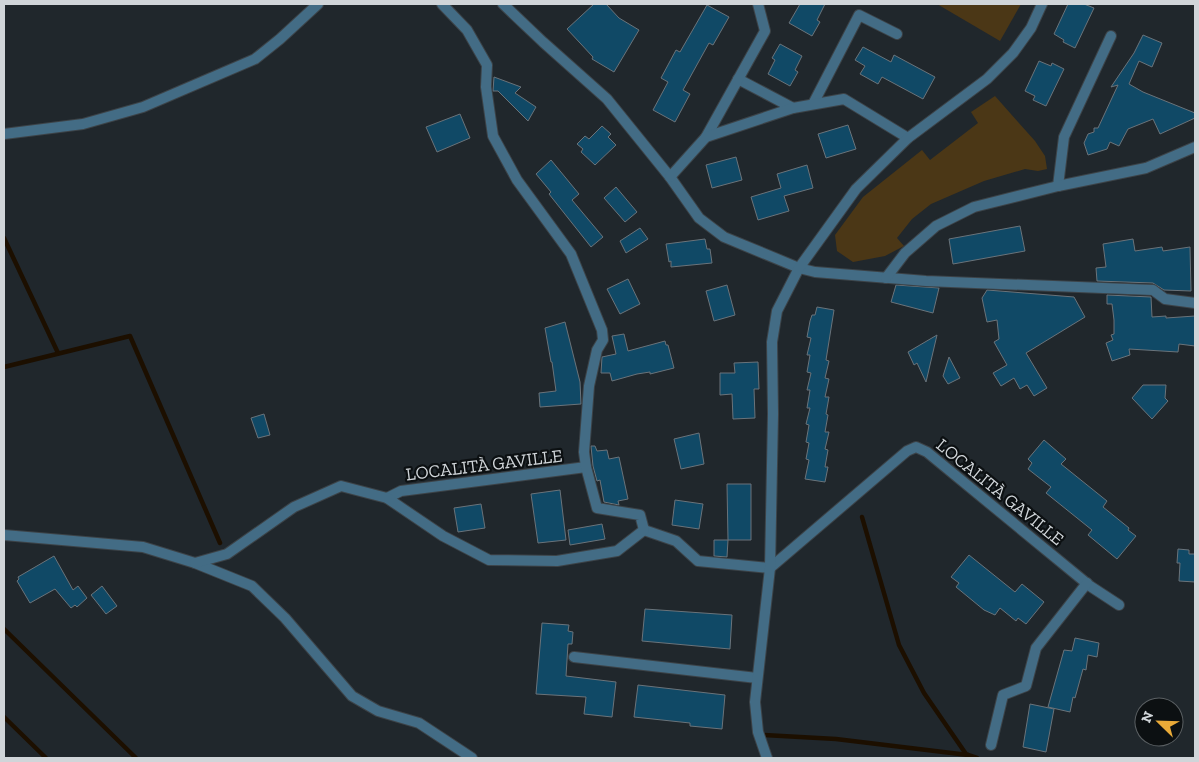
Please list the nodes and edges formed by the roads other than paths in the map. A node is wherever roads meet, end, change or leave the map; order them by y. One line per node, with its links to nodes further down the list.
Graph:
1 (318, 4): 11 (street)
2 (442, 4): 20 (street, LOCALITÀ GAVILLE)
3 (504, 4): 15 (street)
4 (758, 4): 8 (street)
5 (1042, 4): 13 (street)
6 (897, 34): 9 (street)
7 (1111, 36): 16 (street)
8 (738, 79): 10 (street); 12 (street)
9 (813, 104): 10 (street); 13 (street)
10 (793, 108): 12 (street)
11 (4, 134)
12 (706, 137): 15 (street)
13 (908, 138): 17 (street)
14 (1195, 146): 16 (street)
15 (670, 177): 17 (street)
16 (1058, 186): 18 (street)
17 (800, 268): 18 (street); 25 (street)
18 (886, 278): 19 (street)
19 (1195, 303)
20 (586, 467): 21 (street, LOCALITÀ GAVILLE); 22 (street, LOCALITÀ GAVILLE)
21 (387, 498): 22 (street, LOCALITÀ GAVILLE); 24 (street, LOCALITÀ GAVILLE)
22 (644, 530): 25 (street, LOCALITÀ GAVILLE)
23 (6, 535): 24 (street)
24 (195, 563): 31 (street)
25 (770, 568): 26 (street, LOCALITÀ GAVILLE); 29 (street)
26 (1087, 583): 27 (street, LOCALITÀ GAVILLE); 30 (street)
27 (1119, 605)
28 (574, 657): 29 (street)
29 (757, 678): 32 (street)
30 (991, 745)
31 (472, 758)
32 (767, 758)

